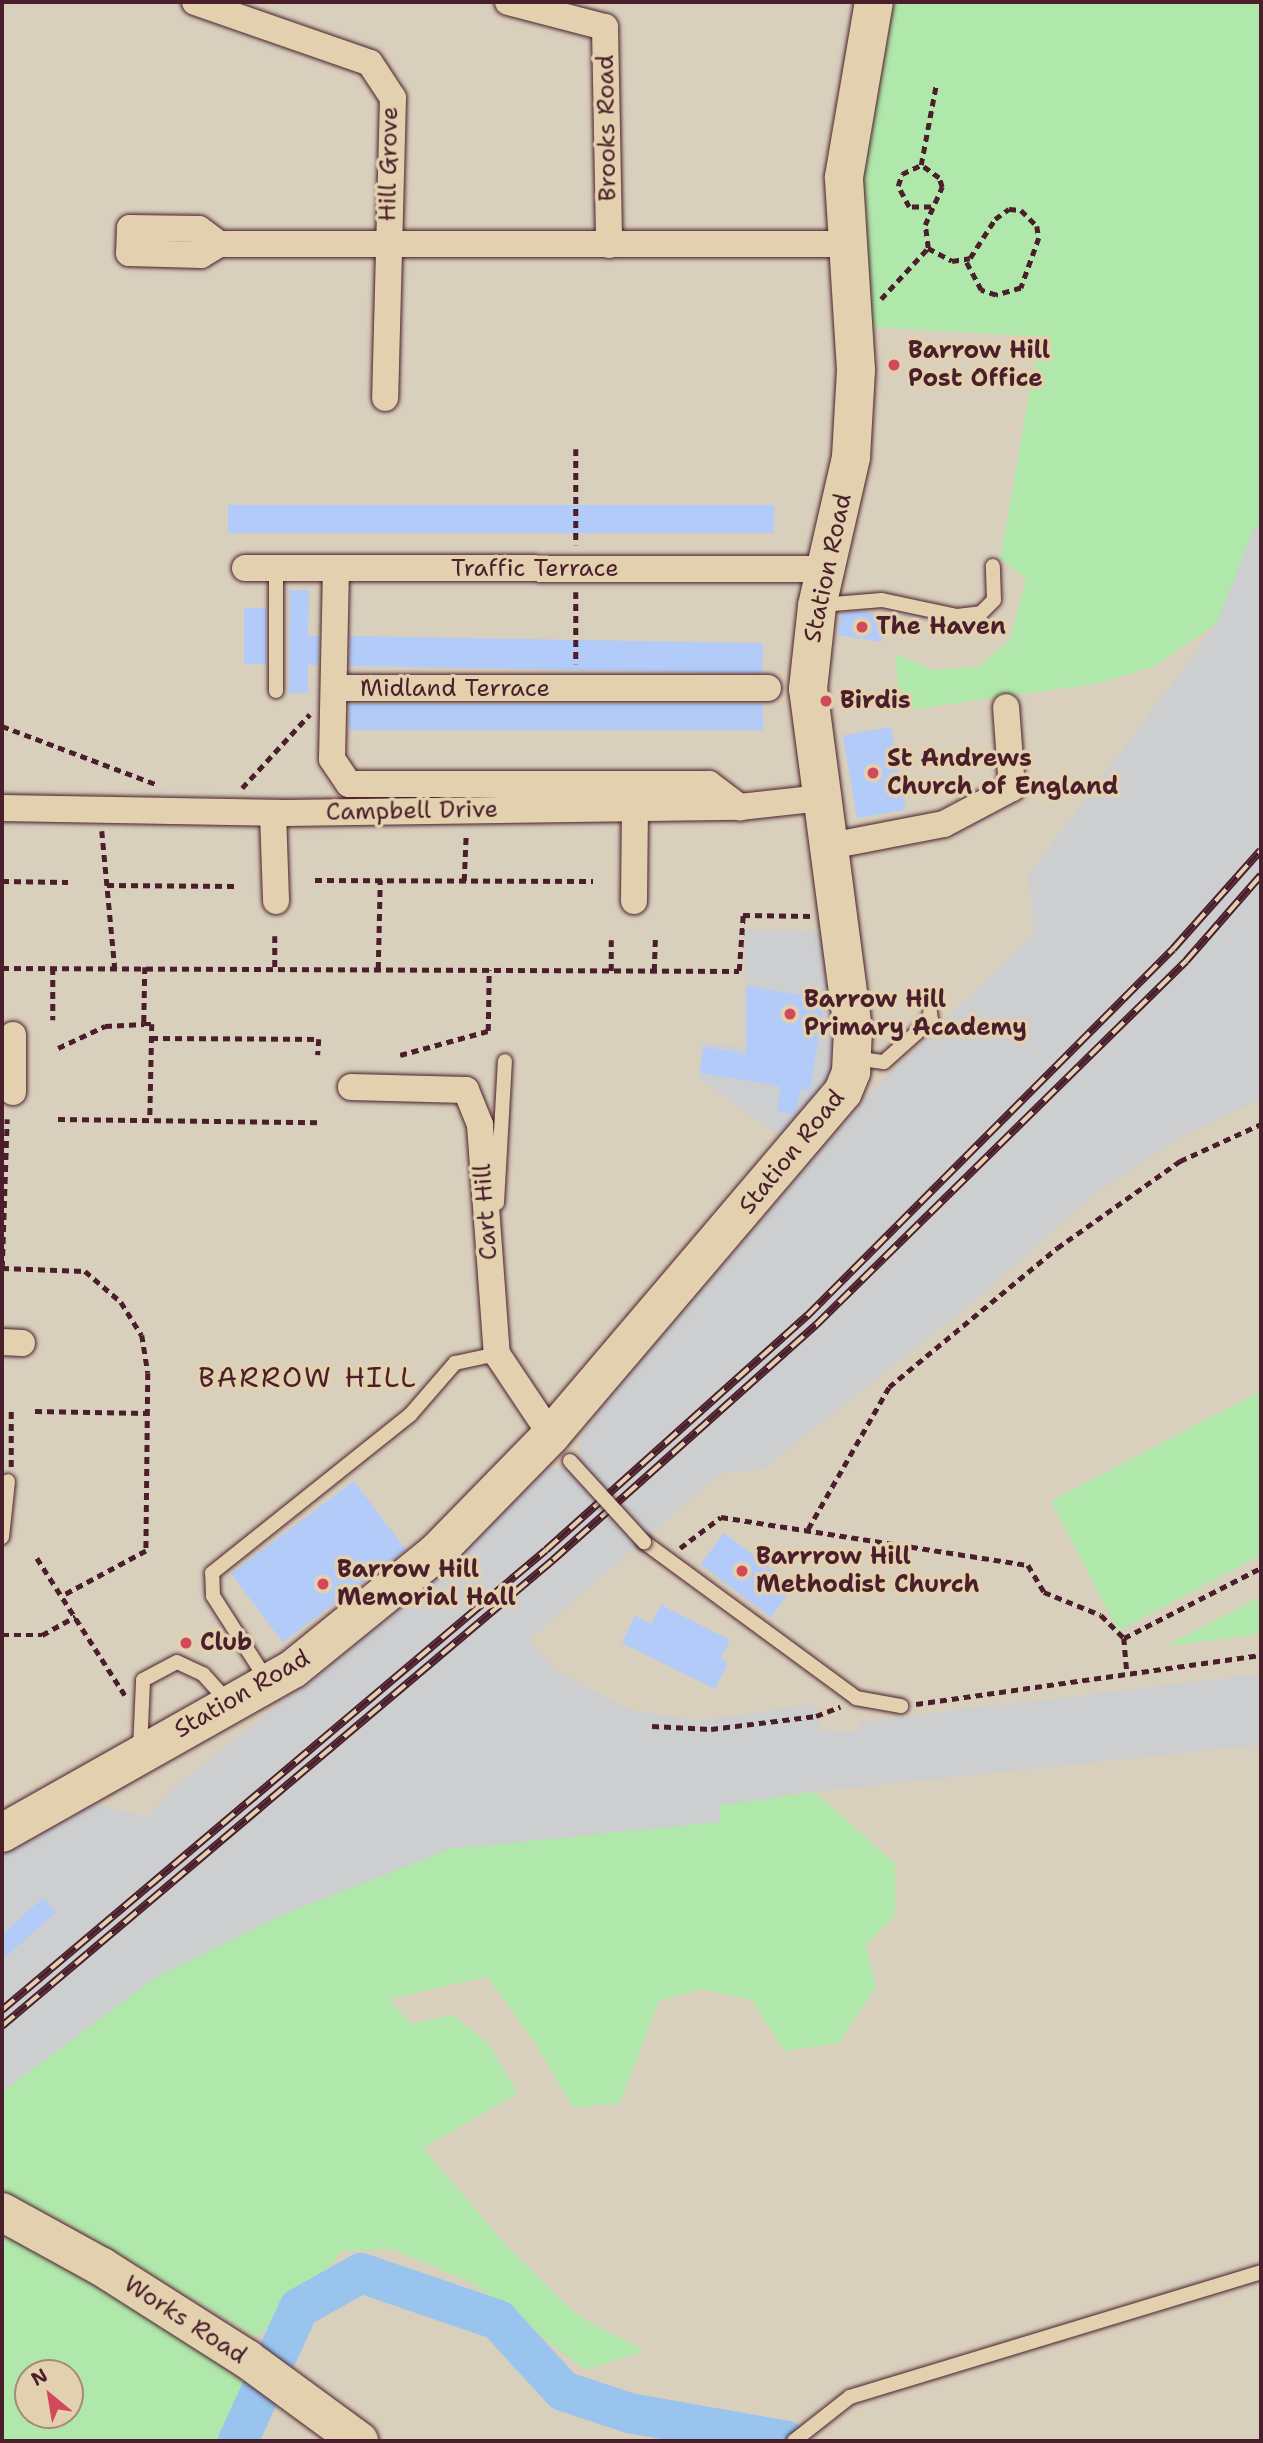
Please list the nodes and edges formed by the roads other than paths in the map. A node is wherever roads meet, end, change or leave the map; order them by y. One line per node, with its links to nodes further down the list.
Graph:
1 (195, 2): 7 (street, Hill Grove)
2 (508, 2): 6 (street, Brooks Road)
3 (874, 2): 5 (street, Station Road)
4 (219, 244): 7 (street)
5 (845, 244): 6 (street); 13 (street, Station Road)
6 (609, 245): 7 (street)
7 (387, 247): 8 (street)
8 (385, 398)
9 (993, 566): 14 (lane)
10 (245, 568): 11 (street, Traffic Terrace)
11 (276, 568): 12 (street, Traffic Terrace); 17 (lane)
12 (336, 568): 13 (street, Traffic Terrace); 15 (street)
13 (825, 569): 14 (street, Station Road)
14 (817, 606): 19 (street, Station Road)
15 (334, 688): 16 (street, Midland Terrace); 20 (street)
16 (768, 688)
17 (276, 691)
18 (1006, 707): 24 (street)
19 (822, 798): 20 (street, Campbell Drive); 24 (street, Station Road)
20 (740, 807): 22 (street, Campbell Drive)
21 (2, 808): 23 (street, Campbell Drive)
22 (635, 808): 23 (street, Campbell Drive); 26 (street)
23 (273, 813): 25 (street)
24 (831, 845): 29 (street, Station Road)
25 (276, 901)
26 (634, 901)
27 (930, 1013): 29 (lane)
28 (33, 1035): 32 (street)
29 (853, 1057): 35 (street, Station Road)
30 (505, 1061): 33 (lane)
31 (351, 1087): 33 (street, Cart Hill)
32 (13, 1092)
33 (492, 1287): 34 (street, Cart Hill)
34 (497, 1354): 35 (street, Cart Hill); 38 (lane)
35 (561, 1448): 38 (street, Station Road); 40 (lane, bridge)
36 (9, 1476): 37 (lane)
37 (2, 1537)
38 (268, 1683): 39 (street, Station Road)
39 (230, 1704): 41 (street, Station Road); 41 (lane)
40 (901, 1706)
41 (140, 1752): 42 (street, Station Road)
42 (2, 1833)
43 (2, 2212): 46 (street, Works Road)
44 (1261, 2272): 45 (lane)
45 (799, 2437)
46 (359, 2441)

